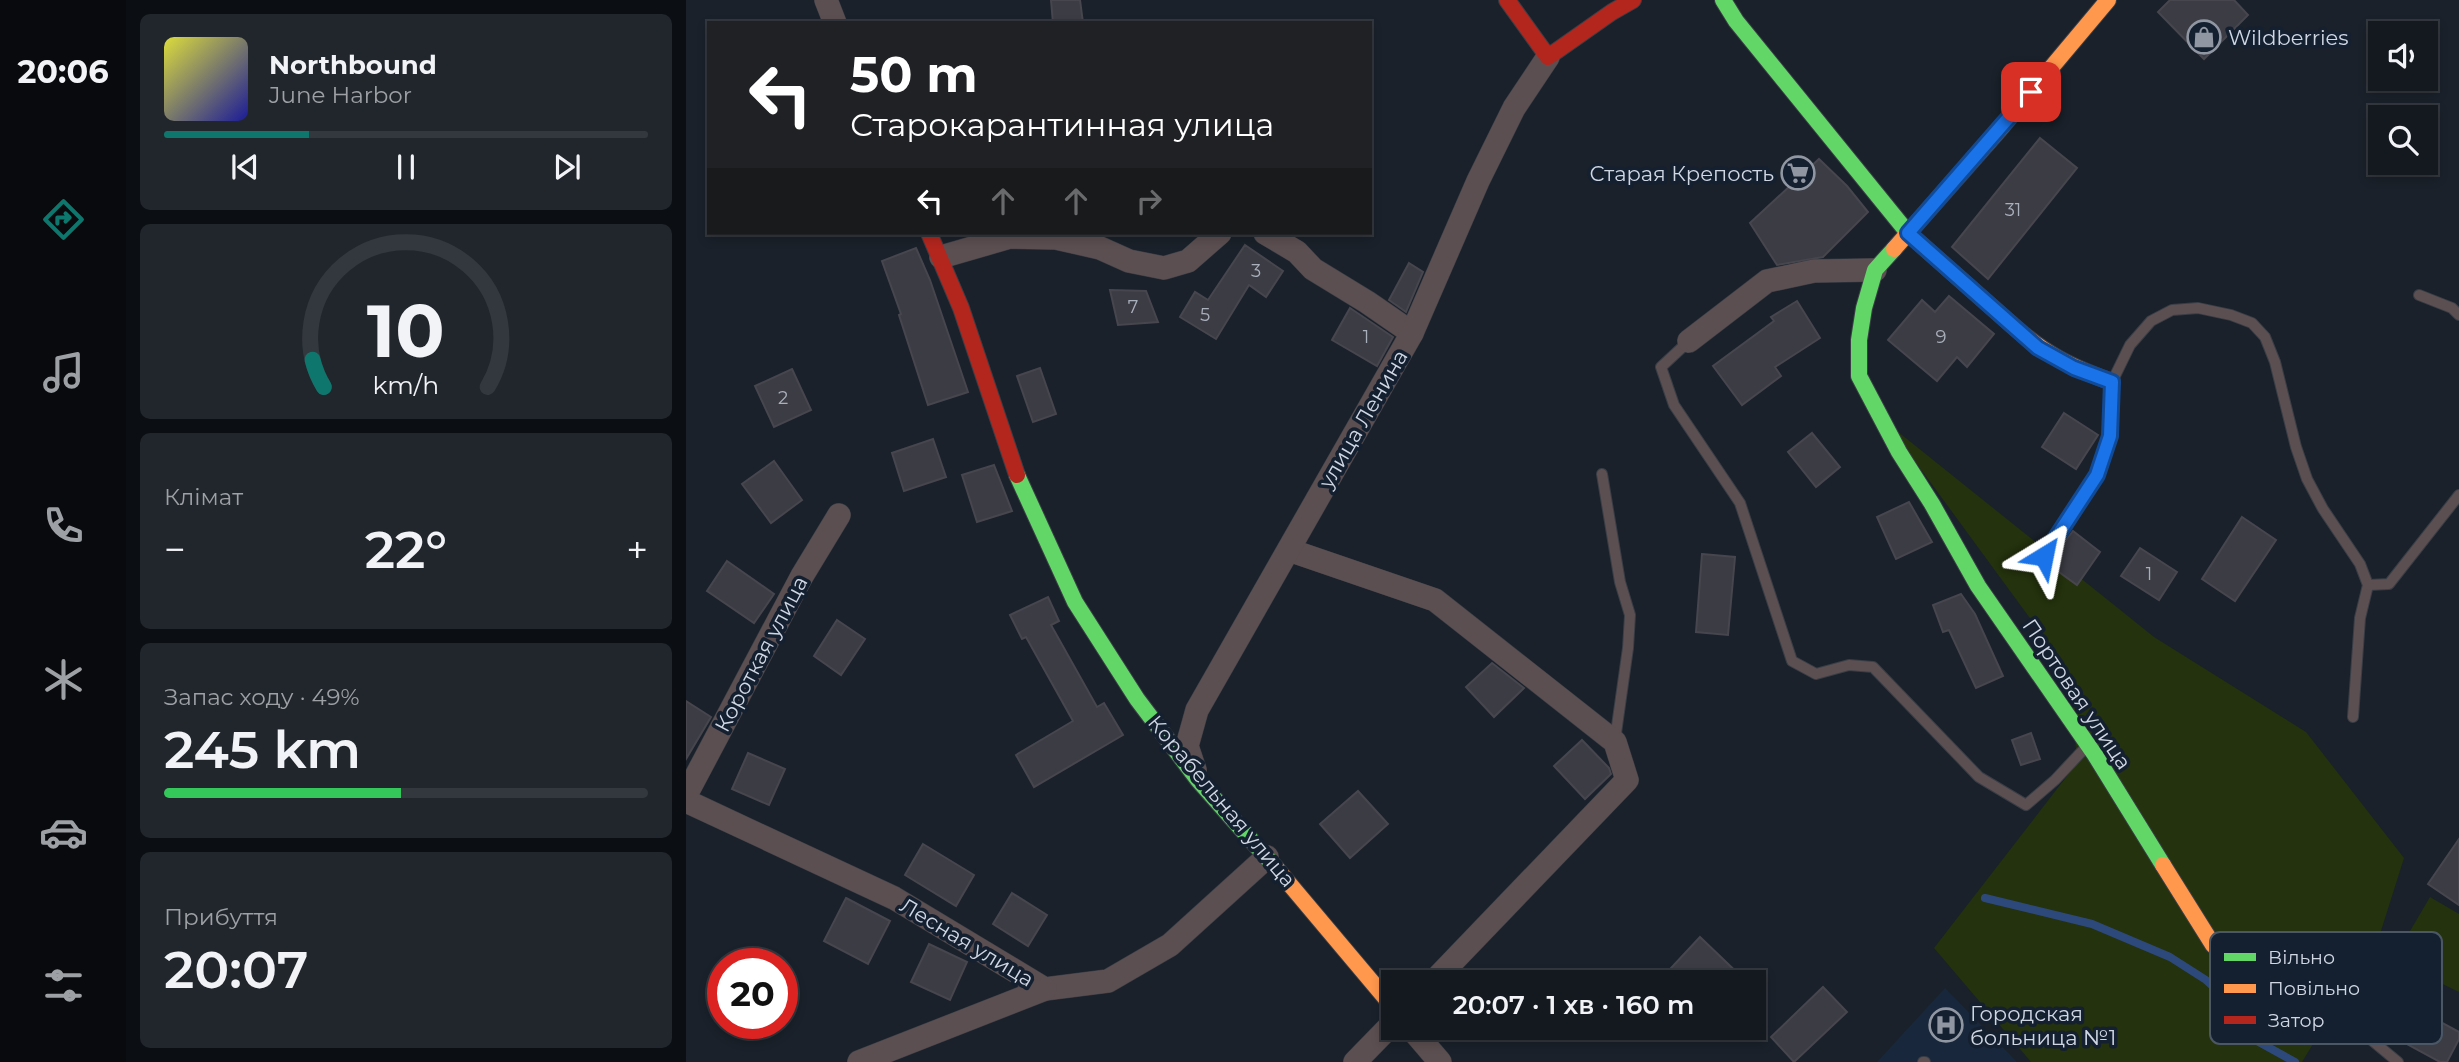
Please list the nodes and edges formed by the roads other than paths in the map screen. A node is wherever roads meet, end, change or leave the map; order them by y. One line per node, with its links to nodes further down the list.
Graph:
1 (826, 0): 6 (street)
2 (1507, 0): 7 (street)
3 (1633, 0): 7 (street)
4 (1723, 0): 8 (street)
5 (2108, 0): 8 (street, Портовая улица)
6 (834, 21)
7 (1548, 57): 16 (street, улица Ленина)
8 (1908, 233): 13 (street, Портовая улица); 18 (street)
9 (930, 235): 12 (street, Корабельная улица)
10 (1218, 235): 12 (street)
11 (1268, 235): 16 (street)
12 (941, 257): 28 (street, Корабельная улица)
13 (1875, 271): 17 (street); 27 (street, Портовая улица)
14 (2419, 295): 15 (lane)
15 (2459, 315)
16 (1412, 333): 22 (street, улица Ленина)
17 (1689, 341): 27 (lane)
18 (2112, 382): 23 (lane); 24 (lane)
19 (1602, 474): 26 (lane)
20 (2459, 495): 24 (lane)
21 (839, 515): 29 (street, Короткая улица)
22 (1289, 550): 26 (street); 28 (street, улица Ленина)
23 (2044, 556)
24 (2368, 585): 25 (lane)
25 (2353, 717)
26 (1615, 742): 33 (street)
27 (2087, 746): 32 (street, Портовая улица)
28 (1198, 780): 31 (street, Корабельная улица)
29 (686, 795)
30 (686, 802): 34 (street, Лесная улица)
31 (1267, 857): 34 (street, Лесная улица); 35 (street, Корабельная улица)
32 (2210, 940)
33 (1445, 970)
34 (1045, 989): 39 (street)
35 (1381, 993)
36 (1381, 1035): 40 (street)
37 (1421, 1040): 41 (street)
38 (2378, 1044): 42 (lane)
39 (859, 1062)
40 (1355, 1062)
41 (1440, 1062)
42 (2398, 1062)

